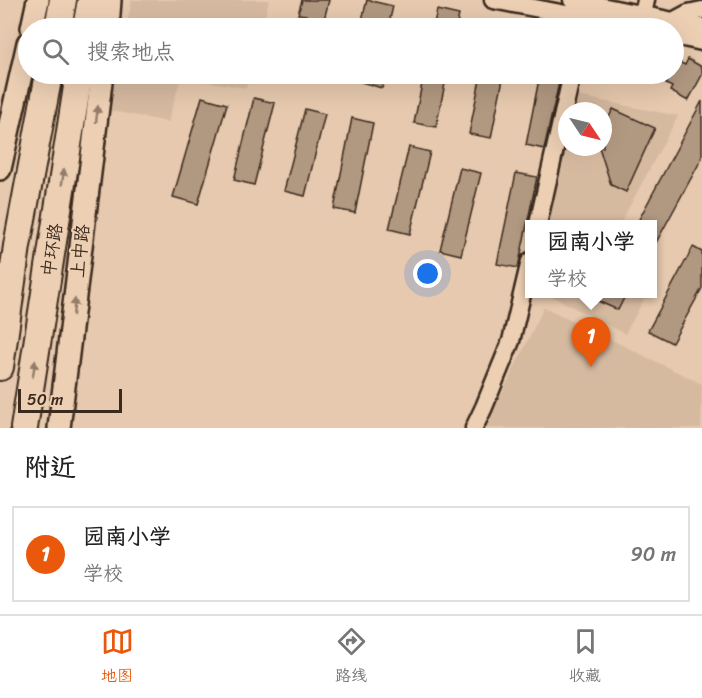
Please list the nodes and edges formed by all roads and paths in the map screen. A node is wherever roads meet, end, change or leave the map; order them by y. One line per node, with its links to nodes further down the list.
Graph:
1 (38, 0): 9 (main road)
2 (63, 0): 10 (highway)
3 (91, 0): 11 (highway)
4 (110, 0): 12 (main road)
5 (493, 0): 13 (street)
6 (572, 0): 8 (street)
7 (702, 10): 15 (street)
8 (642, 14): 14 (street)
9 (34, 18)
10 (60, 18)
11 (88, 18)
12 (109, 18)
13 (564, 18)
14 (616, 18)
15 (683, 18)
16 (702, 27): 17 (street)
17 (684, 28)
18 (684, 34): 19 (street)
19 (702, 42)
20 (19, 84): 25 (main road)
21 (47, 84): 28 (highway, 中环路)
22 (77, 84): 29 (highway, 中环路, one-way to 22)
23 (101, 84): 30 (main road, 上中路, one-way to 23)
24 (570, 84): 26 (street)
25 (0, 169)
26 (539, 220)
27 (525, 281): 31 (street)
28 (0, 367)
29 (25, 428)
30 (59, 428)
31 (474, 428)

